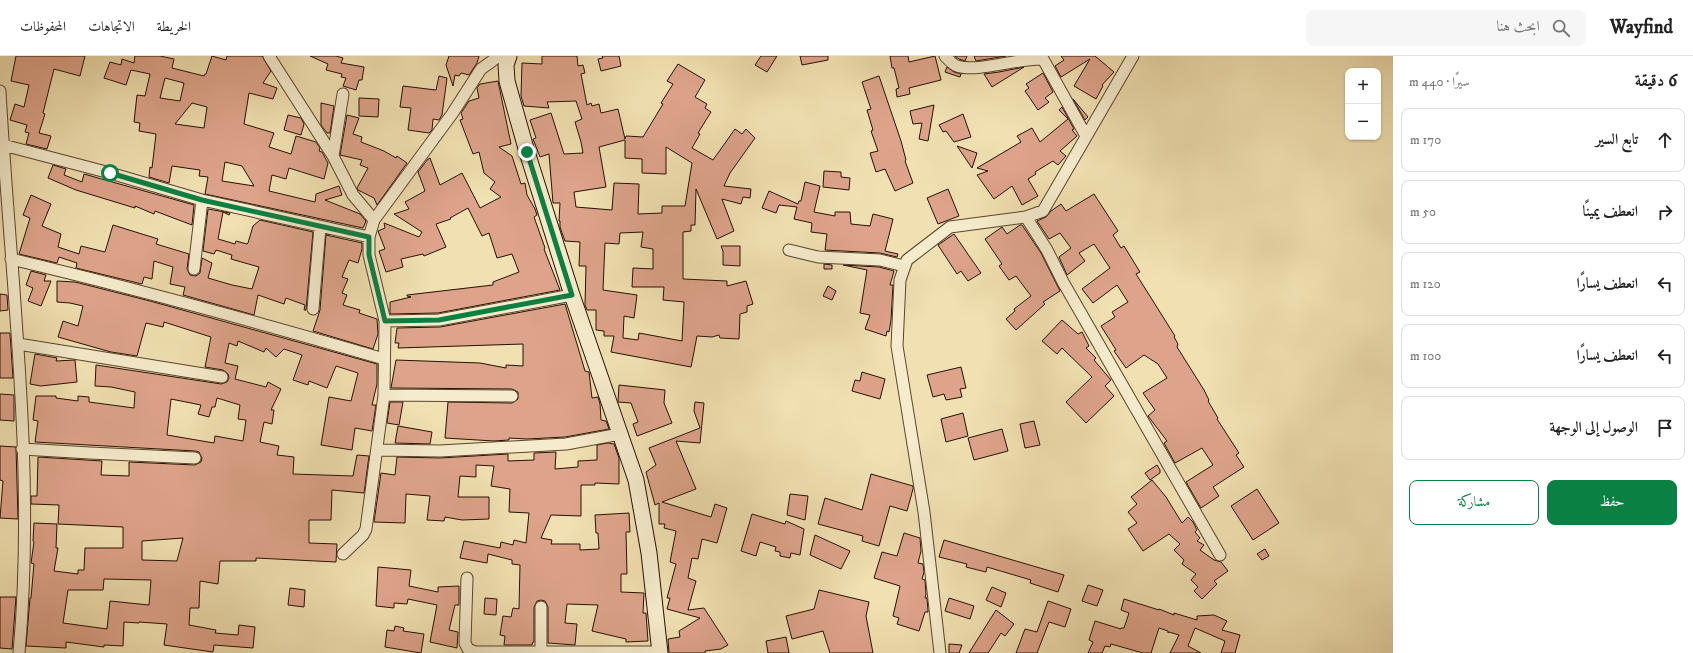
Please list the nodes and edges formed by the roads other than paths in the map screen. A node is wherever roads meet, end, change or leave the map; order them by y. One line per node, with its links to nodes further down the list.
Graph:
1 (269, 56): 10 (street)
2 (499, 56): 13 (street)
3 (509, 56): 20 (main road)
4 (944, 56): 8 (street)
5 (1132, 56): 8 (street)
6 (0, 91): 9 (street)
7 (343, 94): 10 (street)
8 (1086, 136): 12 (street)
9 (3, 145): 11 (street); 17 (street)
10 (333, 156): 13 (street)
11 (202, 200): 14 (street); 19 (street)
12 (1026, 217): 18 (street); 33 (street)
13 (374, 220): 15 (street)
14 (320, 227): 15 (street); 21 (street)
15 (369, 237): 22 (street)
16 (790, 250): 18 (street)
17 (11, 260): 23 (street); 24 (street)
18 (904, 266): 40 (street)
19 (194, 269)
20 (572, 295): 22 (street); 28 (main road)
21 (313, 309)
22 (385, 321): 24 (street)
23 (18, 344): 25 (street); 29 (street)
24 (384, 359): 26 (street)
25 (222, 377)
26 (384, 395): 27 (street); 30 (street)
27 (512, 396)
28 (620, 434): 30 (street); 38 (main road)
29 (22, 449): 31 (street); 39 (street)
30 (378, 450): 32 (street)
31 (195, 458)
32 (343, 554)
33 (1220, 555)
34 (467, 578): 36 (street)
35 (541, 606): 36 (street)
36 (541, 652): 37 (street)
37 (593, 652): 38 (street)
38 (660, 652)
39 (19, 653)
40 (940, 653)

